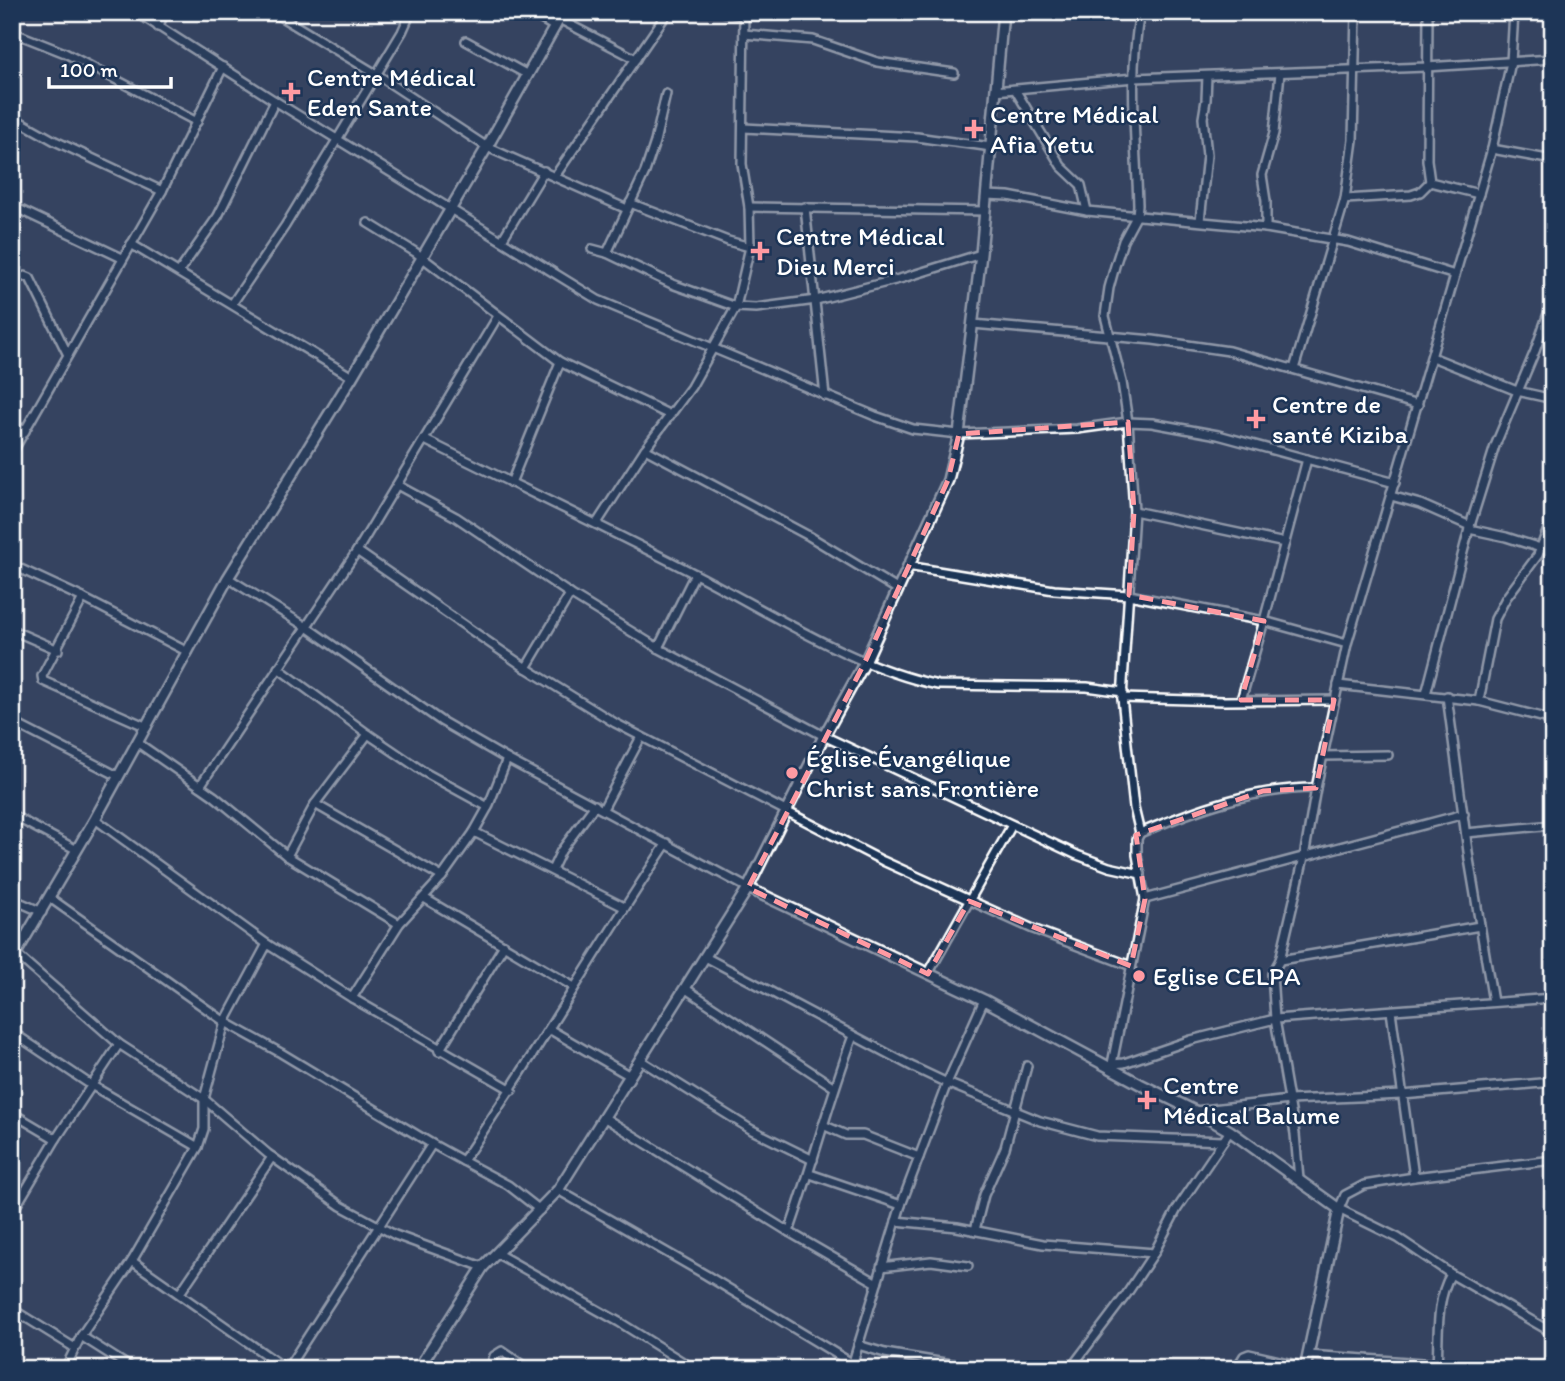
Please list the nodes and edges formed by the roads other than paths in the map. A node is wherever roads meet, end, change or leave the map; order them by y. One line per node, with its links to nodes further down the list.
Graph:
1 (136, 12): 15 (street)
2 (165, 12): 15 (street)
3 (273, 12): 27 (street)
4 (411, 12): 27 (street)
5 (529, 12): 14 (street)
6 (668, 12): 19 (street)
7 (725, 12): 13 (street)
8 (1003, 12): 32 (street)
9 (1140, 12): 30 (street)
10 (1356, 12): 24 (street)
11 (1428, 12): 23 (street)
12 (1514, 12): 21 (street)
13 (744, 14): 17 (street)
14 (559, 20): 19 (street); 28 (street)
15 (158, 27): 22 (street)
16 (12, 32): 36 (street)
17 (744, 34): 25 (street); 37 (street)
18 (466, 41): 28 (street)
19 (636, 59): 44 (street)
20 (1553, 59): 21 (street)
21 (1511, 62): 23 (street); 41 (street)
22 (223, 67): 34 (street); 36 (street)
23 (1426, 67): 24 (street); 45 (street)
24 (1355, 70): 26 (street); 49 (street)
25 (954, 73)
26 (1280, 73): 29 (street); 60 (street)
27 (376, 74): 38 (street); 39 (street)
28 (528, 75): 39 (street)
29 (1207, 76): 30 (street); 58 (street)
30 (1134, 78): 31 (street); 57 (street)
31 (1016, 91): 32 (street); 56 (street)
32 (995, 92): 40 (street)
33 (666, 94): 51 (street)
34 (275, 101): 38 (street); 70 (street)
35 (12, 117): 46 (street)
36 (197, 122): 46 (street)
37 (744, 128): 40 (street); 52 (street)
38 (336, 139): 54 (street); 75 (street)
39 (487, 147): 43 (street); 54 (street)
40 (990, 147): 48 (street)
41 (1492, 149): 42 (street); 47 (street)
42 (1553, 160)
43 (544, 171): 44 (street); 61 (street)
44 (555, 176): 51 (street)
45 (1430, 181): 47 (street); 49 (street)
46 (162, 191): 63 (street)
47 (1479, 194): 71 (street)
48 (986, 195): 55 (street); 56 (street)
49 (1345, 199): 62 (street)
50 (12, 206): 68 (street)
51 (629, 206): 64 (street); 66 (street)
52 (749, 207): 53 (street); 64 (street)
53 (805, 207): 55 (street); 74 (street)
54 (451, 208): 61 (street); 69 (street)
55 (985, 211): 67 (street)
56 (1087, 211): 57 (street)
57 (1137, 215): 58 (street); 79 (street)
58 (1200, 221): 60 (street)
59 (368, 223): 69 (street)
60 (1266, 228): 62 (street)
61 (502, 240): 80 (street)
62 (1333, 240): 71 (street); 84 (street)
63 (131, 244): 68 (street); 70 (street)
64 (750, 247): 76 (street)
65 (592, 249): 66 (street)
66 (607, 253): 76 (street)
67 (981, 254): 74 (street); 78 (street)
68 (122, 258): 81 (street)
69 (422, 258): 77 (street); 85 (street)
70 (179, 272): 75 (street)
71 (1455, 275): 82 (street)
72 (12, 281): 81 (street)
73 (1553, 299): 86 (street)
74 (816, 300): 76 (street); 87 (street)
75 (232, 304): 85 (street)
76 (736, 307): 80 (street)
77 (498, 317): 83 (street); 95 (street)
78 (973, 324): 79 (street); 94 (street)
79 (1110, 335): 84 (street); 91 (street)
80 (714, 347): 87 (street); 90 (street)
81 (68, 355): 93 (street)
82 (1432, 357): 86 (street); 89 (street)
83 (560, 362): 90 (street); 99 (street)
84 (1294, 369): 89 (street)
85 (352, 377): 114 (street)
86 (1517, 391): 88 (street); 106 (street)
87 (825, 396): 94 (street)
88 (1553, 398)
89 (1418, 405): 100 (street)
90 (670, 415): 96 (street)
91 (1128, 422): 94 (street); 98 (street); 103 (street)
92 (12, 424): 93 (street)
93 (25, 431): 97 (street)
94 (958, 434): 112 (street)
95 (425, 440): 99 (street); 101 (street)
96 (645, 449): 105 (street); 115 (street)
97 (12, 453)
98 (1307, 458): 100 (street); 107 (street)
99 (512, 483): 105 (street)
100 (1395, 483): 102 (street)
101 (397, 485): 109 (street); 116 (street)
102 (1391, 496): 106 (street); 122 (street)
103 (1134, 511): 107 (street); 117 (street)
104 (1553, 516): 108 (street)
105 (597, 523): 113 (street)
106 (1469, 528): 108 (street); 130 (street)
107 (1285, 543): 119 (street)
108 (1541, 546): 110 (street); 135 (street)
109 (358, 551): 120 (street); 128 (street)
110 (1553, 552)
111 (12, 565): 118 (street)
112 (907, 566): 115 (street); 117 (street)
113 (695, 574): 123 (street); 126 (street)
114 (228, 578): 120 (street); 125 (street)
115 (897, 589): 126 (street)
116 (570, 594): 123 (street); 128 (street)
117 (1129, 595): 119 (street); 131 (street)
118 (83, 598): 124 (street); 125 (street)
119 (1264, 621): 122 (street); 133 (street)
120 (305, 626): 127 (street); 145 (street)
121 (12, 630): 124 (street)
122 (1348, 644): 129 (street)
123 (658, 648): 140 (street)
124 (58, 650): 138 (street)
125 (188, 652): 138 (street)
126 (864, 662): 131 (street); 140 (street)
127 (278, 668): 139 (street); 147 (street)
128 (526, 668): 141 (street)
129 (1338, 685): 130 (street); 134 (street)
130 (1426, 694): 132 (street)
131 (1123, 695): 133 (street); 159 (street)
132 (1447, 696): 135 (street); 153 (street)
133 (1241, 700): 134 (street)
134 (1334, 700): 143 (street)
135 (1479, 701): 136 (street)
136 (1553, 720)
137 (12, 722): 146 (street)
138 (147, 727): 142 (street)
139 (368, 734): 149 (street); 150 (street)
140 (824, 736): 152 (street); 156 (street)
141 (640, 737): 151 (street); 152 (street)
142 (138, 743): 146 (street); 147 (street)
143 (1323, 755): 144 (street); 148 (street)
144 (1388, 755)
145 (507, 759): 150 (street); 151 (street)
146 (118, 776): 155 (street)
147 (200, 786): 164 (street)
148 (1316, 788): 159 (street); 165 (street)
149 (315, 804): 164 (street); 168 (street)
150 (488, 807): 158 (street)
151 (599, 807): 162 (street); 166 (street)
152 (785, 812): 169 (street); 174 (street)
153 (1464, 814): 160 (street); 165 (street)
154 (12, 816): 163 (street)
155 (95, 819): 163 (street); 179 (street)
156 (1012, 825): 167 (street); 174 (street)
157 (1552, 825): 160 (street); 161 (street)
158 (474, 832): 166 (street); 168 (street)
159 (1140, 833): 167 (street)
160 (1466, 833): 178 (street)
161 (1553, 837)
162 (667, 843): 169 (street); 175 (street)
163 (77, 850): 170 (street)
164 (287, 856): 177 (street)
165 (1304, 857): 173 (street); 183 (street)
166 (552, 870): 175 (street)
167 (1141, 874): 173 (street)
168 (442, 877): 171 (street)
169 (748, 888): 182 (street); 185 (street)
170 (50, 898): 176 (street); 194 (street)
171 (424, 898): 177 (street); 180 (street)
172 (12, 899): 176 (street)
173 (1144, 899): 184 (street)
174 (969, 901): 184 (street); 185 (street)
175 (624, 907): 186 (street)
176 (42, 912): 181 (street)
177 (399, 924): 188 (street)
178 (1480, 926): 183 (street); 191 (street)
179 (267, 944): 188 (street); 194 (street)
180 (504, 944): 186 (street); 199 (street)
181 (14, 957): 198 (street)
182 (707, 958): 187 (street); 197 (street)
183 (1280, 960): 193 (street)
184 (1131, 966): 202 (street)
185 (928, 974): 190 (street)
186 (574, 986): 195 (street)
187 (686, 989): 200 (street); 207 (street)
188 (352, 998): 199 (street)
189 (1553, 998): 191 (street)
190 (984, 1000): 202 (street); 205 (street)
191 (1493, 1002): 192 (street)
192 (1391, 1011): 193 (street); 209 (street)
193 (1275, 1019): 202 (street); 211 (street)
194 (225, 1022): 210 (street); 220 (street)
195 (549, 1029): 203 (street); 208 (street)
196 (12, 1032): 206 (street)
197 (853, 1036): 205 (street); 207 (street)
198 (119, 1044): 206 (street); 210 (street)
199 (439, 1051): 208 (street)
200 (640, 1060): 203 (street); 224 (street)
201 (1027, 1066): 212 (street)
202 (1112, 1066): 213 (street)
203 (629, 1076): 215 (street)
204 (1553, 1082): 209 (street)
205 (947, 1083): 212 (street); 223 (street)
206 (91, 1085): 218 (street); 221 (street)
207 (834, 1087): 216 (street)
208 (512, 1090): 226 (street)
209 (1402, 1095): 211 (street); 228 (street)
210 (204, 1099): 221 (street); 222 (street)
211 (1289, 1100): 213 (street); 229 (street)
212 (1014, 1110): 219 (street); 239 (street)
213 (1195, 1111): 217 (street)
214 (12, 1113): 218 (street)
215 (605, 1118): 230 (street); 240 (street)
216 (823, 1125): 223 (street); 224 (street)
217 (1230, 1131): 219 (street); 229 (street)
218 (56, 1139): 232 (street)
219 (1223, 1141): 241 (street)
220 (432, 1144): 226 (street); 238 (street)
221 (198, 1147): 243 (street)
222 (272, 1157): 238 (street); 249 (street)
223 (919, 1157): 233 (street)
224 (813, 1160): 227 (street)
225 (1553, 1160): 228 (street)
226 (463, 1161): 235 (street)
227 (810, 1174): 233 (street); 240 (street)
228 (1414, 1177): 234 (street)
229 (1299, 1179): 234 (street)
230 (558, 1190): 235 (street); 256 (street)
231 (12, 1193): 232 (street)
232 (22, 1199): 236 (street)
233 (901, 1205): 237 (street)
234 (1339, 1209): 247 (street); 255 (street)
235 (540, 1210): 242 (street)
236 (12, 1213)
237 (896, 1221): 239 (street); 245 (street)
238 (379, 1228): 246 (street); 261 (street)
239 (975, 1230): 241 (street)
240 (789, 1232): 248 (street)
241 (1154, 1252): 267 (street)
242 (496, 1253): 246 (street); 265 (street)
243 (132, 1261): 249 (street); 252 (street)
244 (968, 1266): 245 (street)
245 (881, 1267): 248 (street)
246 (483, 1268): 262 (street)
247 (1451, 1273): 251 (street); 257 (street)
248 (877, 1283): 253 (street)
249 (180, 1293): 261 (street)
250 (12, 1309): 254 (street)
251 (1553, 1333)
252 (82, 1336): 254 (street); 260 (street)
253 (858, 1345): 256 (street); 266 (street)
254 (75, 1348): 259 (street)
255 (1308, 1355): 257 (street); 258 (street)
256 (852, 1367)
257 (1437, 1367)
258 (1305, 1368): 268 (street)
259 (65, 1369)
260 (133, 1369)
261 (287, 1369)
262 (418, 1369)
263 (490, 1369): 264 (street)
264 (528, 1369)
265 (694, 1369)
266 (981, 1369)
267 (1070, 1369)
268 (1236, 1369)

